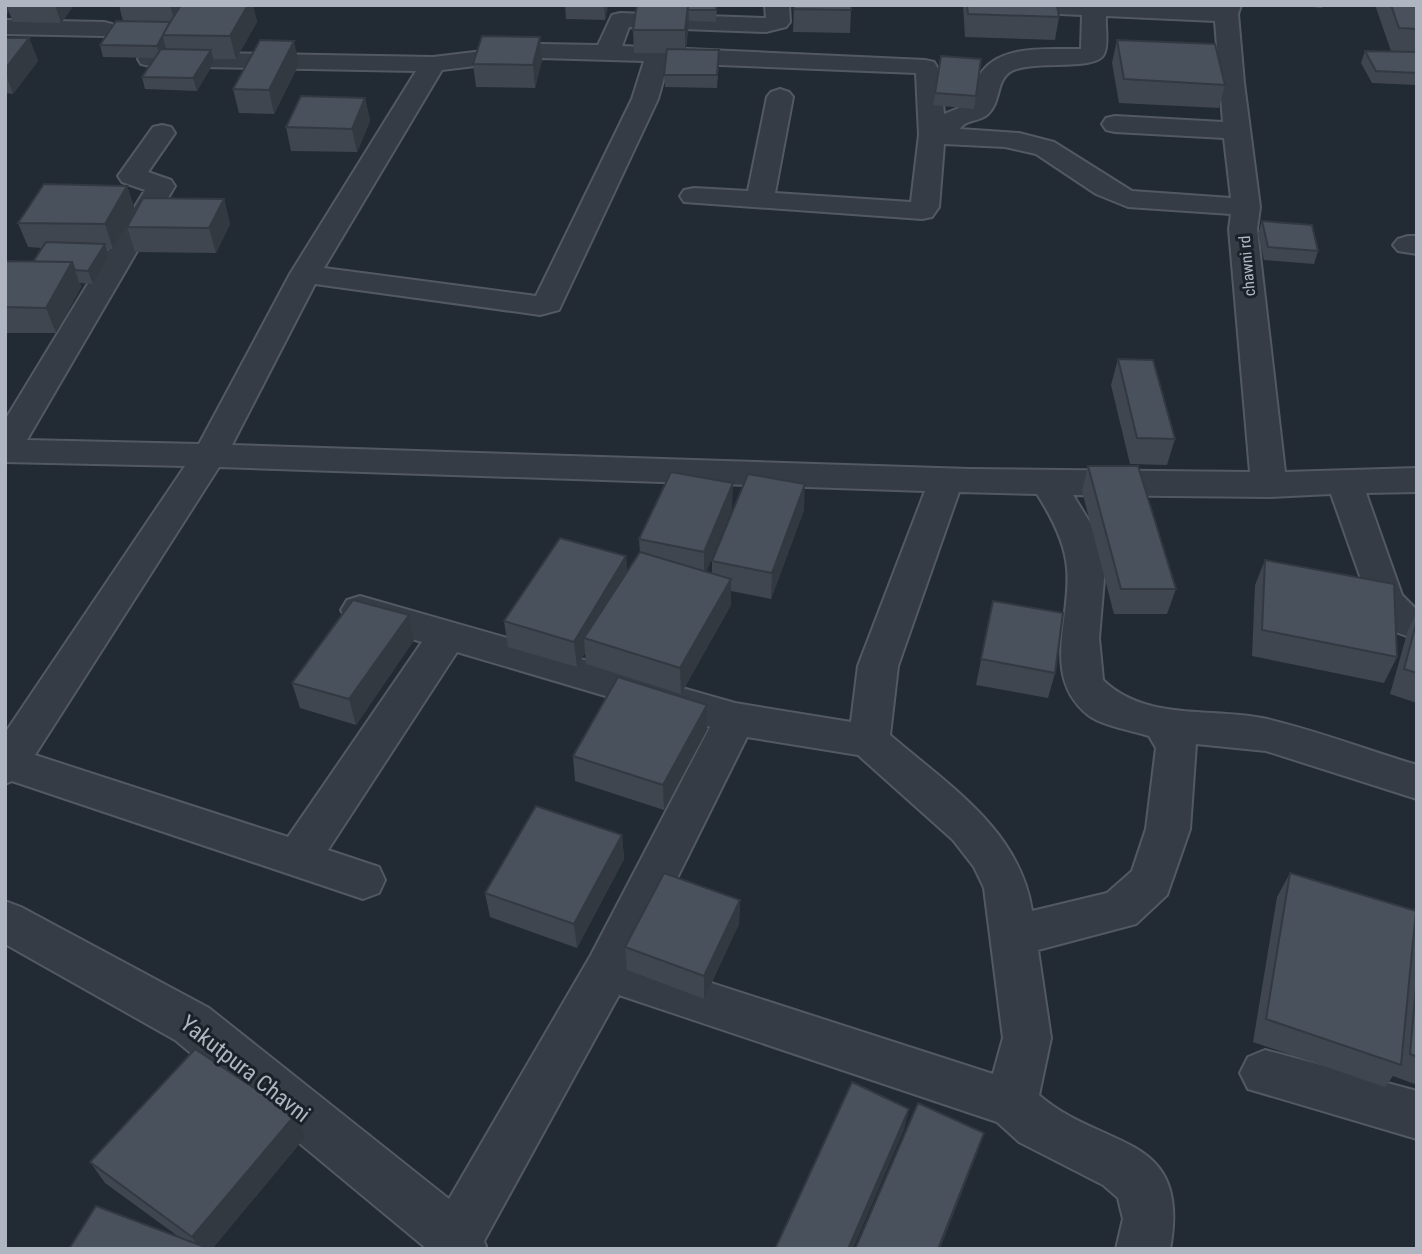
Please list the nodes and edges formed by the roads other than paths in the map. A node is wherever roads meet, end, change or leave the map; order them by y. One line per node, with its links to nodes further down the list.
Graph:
1 (777, 5): 5 (street)
2 (1015, 5): 3 (street)
3 (1094, 7): 4 (street); 16 (street)
4 (1227, 10): 14 (street, chawni rd)
5 (621, 13): 8 (street)
6 (7, 29): 7 (street)
7 (104, 29)
8 (607, 52): 9 (street); 11 (street)
9 (658, 55): 16 (street); 20 (street)
10 (150, 59): 11 (street)
11 (433, 64): 20 (street)
12 (780, 96): 18 (street)
13 (1115, 124): 14 (street)
14 (1237, 131): 19 (street, chawni rd)
15 (162, 132): 21 (street)
16 (939, 136): 18 (street); 19 (street)
17 (694, 196): 18 (street)
18 (760, 201)
19 (1246, 207): 27 (street, chawni rd)
20 (304, 274): 22 (street)
21 (5, 449): 22 (street)
22 (211, 455): 24 (street); 34 (street)
23 (1417, 480): 26 (street)
24 (946, 481): 25 (street); 33 (street)
25 (1048, 482): 27 (street); 32 (street)
26 (1345, 482): 27 (street); 29 (street)
27 (1269, 485)
28 (360, 610): 30 (street)
29 (1417, 626)
30 (448, 635): 31 (street); 36 (street)
31 (735, 719): 33 (street); 40 (street)
32 (1163, 726): 35 (street); 39 (street)
33 (869, 741): 39 (street)
34 (6, 766): 36 (street)
35 (1417, 782)
36 (298, 858): 37 (street)
37 (363, 880)
38 (5, 921): 44 (street, Yakutpura Chavni)
39 (1013, 936): 42 (street)
40 (608, 970): 42 (street); 44 (street)
41 (1265, 1073): 43 (street)
42 (1013, 1104): 45 (street)
43 (1417, 1115)
44 (458, 1243)
45 (1143, 1249)

